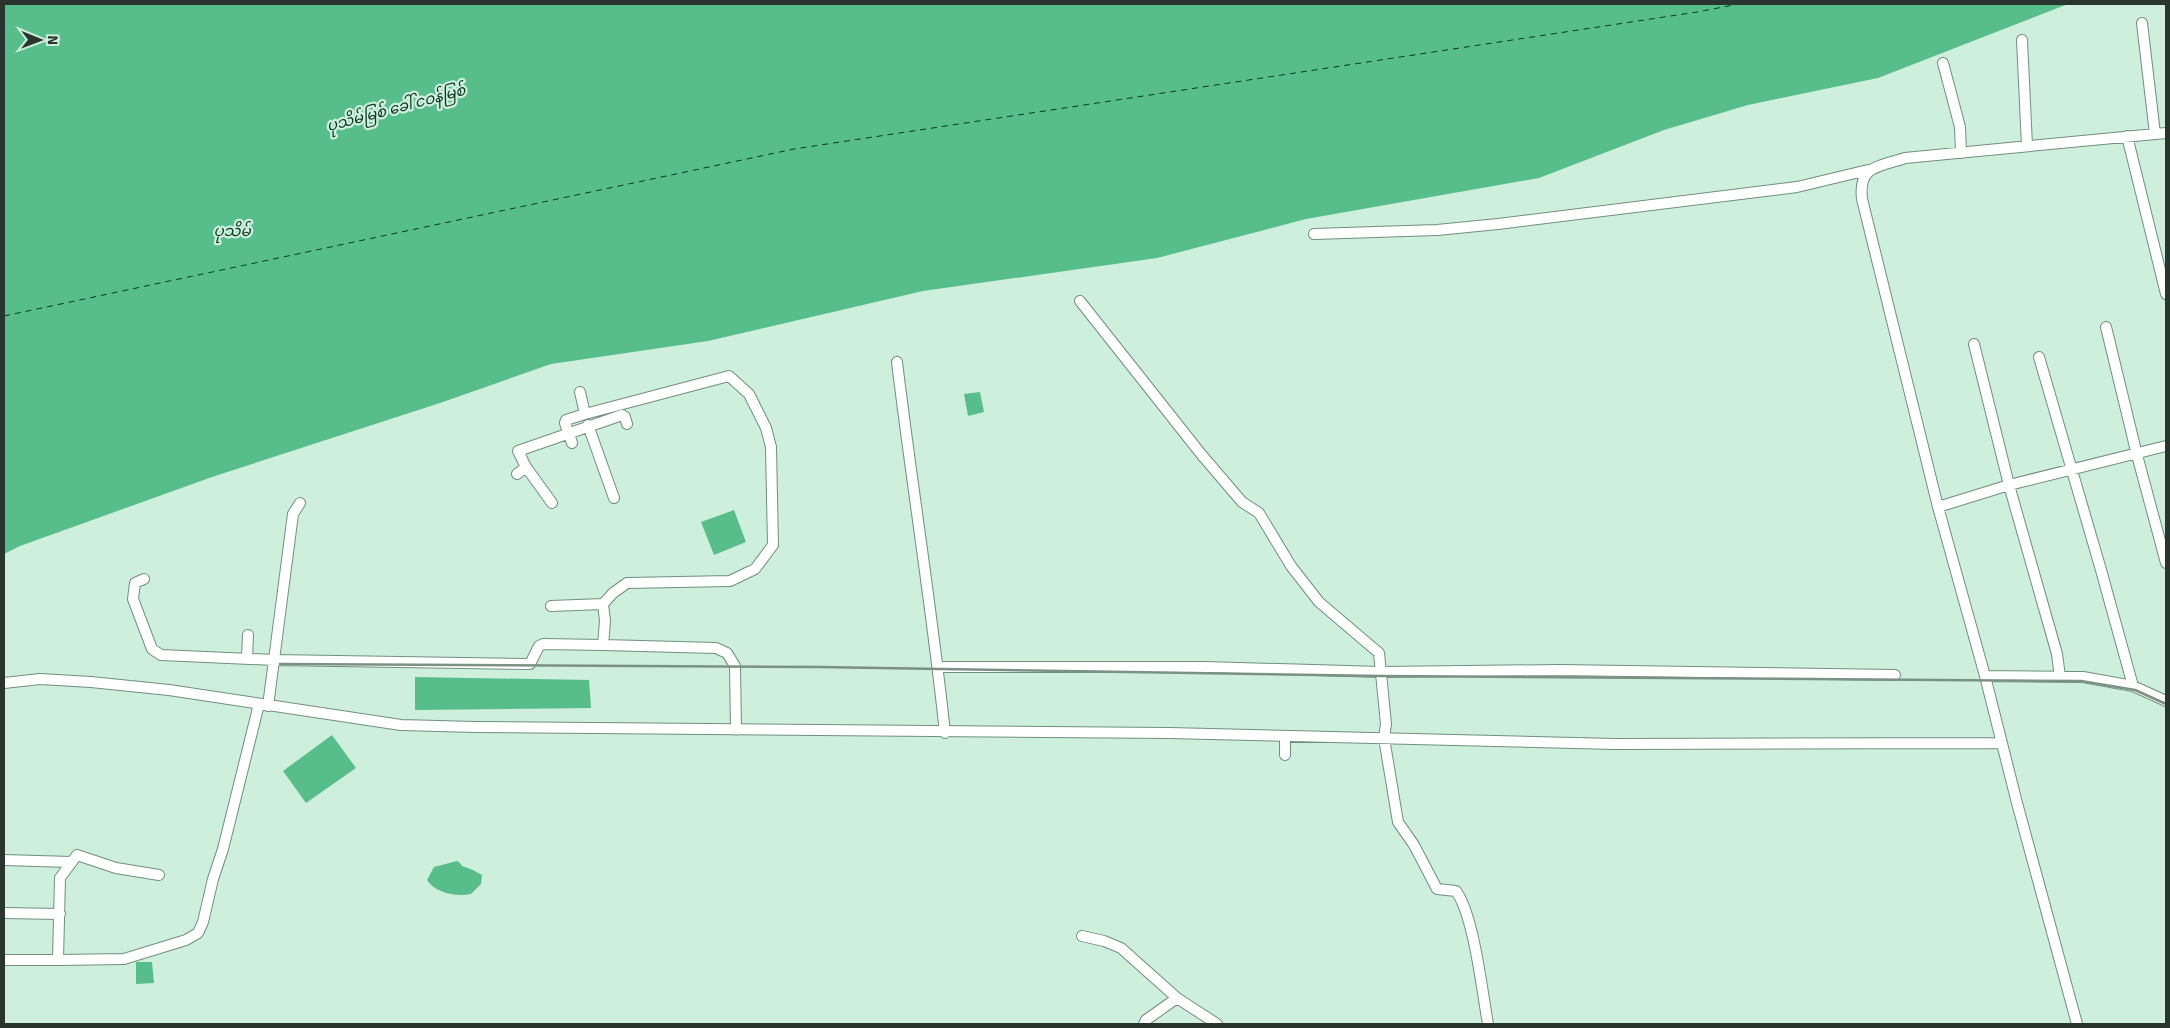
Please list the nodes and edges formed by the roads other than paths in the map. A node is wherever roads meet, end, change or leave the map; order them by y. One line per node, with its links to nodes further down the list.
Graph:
1 (2142, 24): 4 (street)
2 (2022, 40): 6 (street)
3 (1943, 63): 7 (street)
4 (2161, 133): 5 (street)
5 (2127, 136): 6 (street); 10 (street)
6 (2027, 146): 7 (street)
7 (1962, 153): 8 (street)
8 (1870, 170): 9 (street); 31 (street)
9 (1314, 234)
10 (2166, 294)
11 (1080, 301): 41 (street)
12 (2106, 327): 23 (street)
13 (1974, 344): 27 (street)
14 (2038, 358): 25 (street)
15 (897, 362): 40 (street)
16 (580, 392): 17 (street)
17 (585, 414): 20 (street); 34 (street)
18 (627, 424): 19 (street)
19 (588, 426): 20 (street); 28 (street)
20 (568, 433): 21 (street); 24 (street)
21 (572, 443)
22 (2166, 446): 23 (street)
23 (2137, 455): 25 (street); 32 (street)
24 (526, 467): 26 (street); 30 (street)
25 (2072, 469): 27 (street); 46 (street)
26 (517, 474)
27 (2009, 485): 31 (street); 44 (street)
28 (614, 498)
29 (300, 503): 39 (street)
30 (552, 503)
31 (1938, 507): 43 (street)
32 (2166, 563)
33 (144, 579): 38 (street)
34 (603, 604): 35 (street); 37 (street)
35 (551, 606)
36 (248, 635): 38 (street)
37 (603, 645): 39 (street); 49 (street)
38 (248, 659): 39 (street)
39 (274, 660): 48 (street)
40 (938, 667): 41 (street); 50 (street)
41 (1381, 672): 42 (street); 52 (street)
42 (1895, 675)
43 (1984, 676): 44 (street); 53 (street)
44 (2060, 677): 46 (street)
45 (4, 683): 48 (street)
46 (2132, 686): 47 (street)
47 (2166, 701)
48 (264, 705): 49 (street); 62 (street)
49 (736, 730): 50 (street)
50 (944, 733): 51 (street)
51 (1285, 736): 52 (street); 54 (street)
52 (1384, 738): 53 (street); 66 (street)
53 (2001, 743): 67 (street)
54 (1285, 755)
55 (4, 860): 56 (street)
56 (71, 862): 57 (street); 59 (street)
57 (159, 875)
58 (4, 913): 59 (street)
59 (60, 914): 62 (street)
60 (1082, 936): 63 (street)
61 (4, 960): 62 (street)
62 (58, 960)
63 (1177, 998): 64 (street); 65 (street)
64 (1144, 1024)
65 (1217, 1024)
66 (1488, 1024)
67 (2077, 1024)

